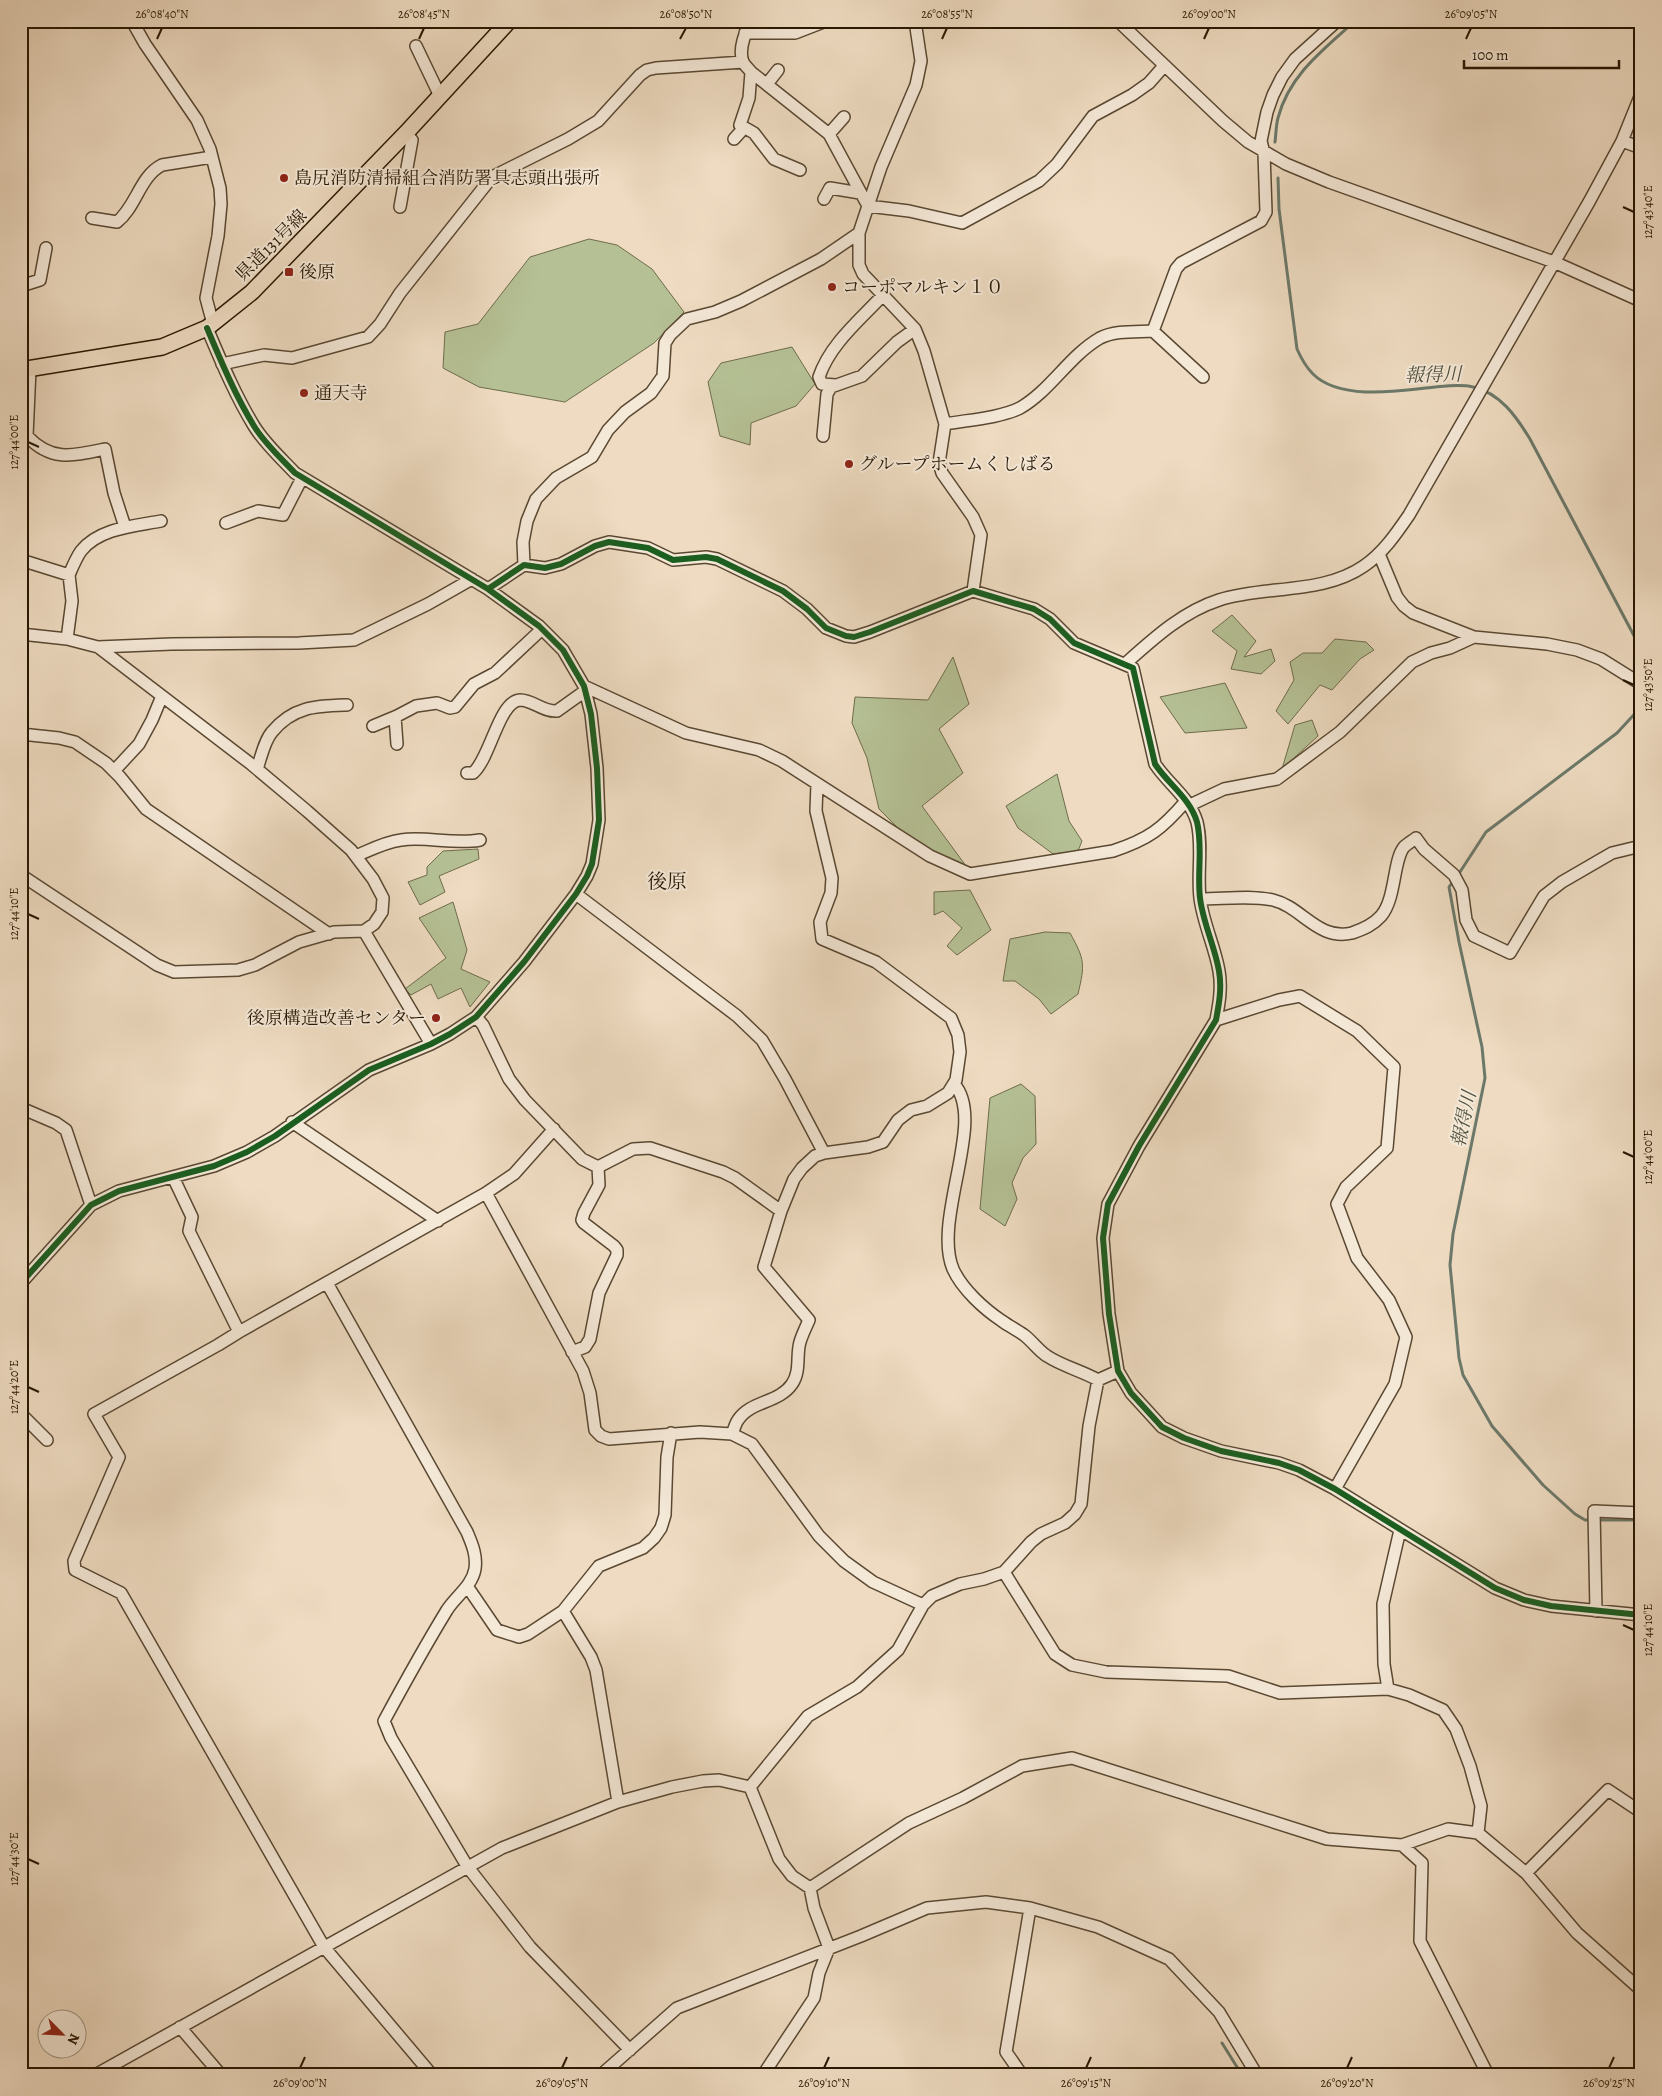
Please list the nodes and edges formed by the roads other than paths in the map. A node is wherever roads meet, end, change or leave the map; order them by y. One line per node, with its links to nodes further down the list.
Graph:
1 (132, 21): 25 (street)
2 (509, 21): 16 (main road, 県道131号線)
3 (751, 21): 8 (street)
4 (826, 21): 8 (street)
5 (914, 21): 29 (street)
6 (1118, 21): 11 (street)
7 (1336, 21): 24 (street)
8 (745, 34): 10 (street)
9 (416, 46): 16 (street)
10 (743, 62): 13 (street); 41 (street)
11 (1164, 66): 24 (street); 29 (street)
12 (778, 70): 14 (street)
13 (751, 72): 14 (street); 18 (street)
14 (767, 84): 20 (street)
15 (1641, 94): 22 (street)
16 (440, 96): 19 (main road, 県道131号線)
17 (844, 117): 20 (street)
18 (744, 128): 21 (street); 26 (street)
19 (406, 133): 30 (street); 38 (main road, 県道131号線)
20 (829, 134): 27 (street)
21 (734, 138)
22 (1622, 141): 23 (street); 34 (street)
23 (1641, 148)
24 (1264, 153): 34 (street); 40 (street)
25 (212, 157): 31 (street); 38 (street)
26 (800, 170)
27 (860, 193): 28 (street); 29 (street)
28 (824, 198)
29 (868, 206): 32 (street)
30 (400, 207)
31 (92, 218)
32 (858, 233): 36 (street); 54 (street)
33 (46, 248): 35 (street)
34 (1554, 262): 37 (street); 52 (street)
35 (21, 286)
36 (883, 295): 39 (street); 44 (street)
37 (1641, 301)
38 (210, 326): 41 (street); 42 (main road, 県道131号線)
39 (915, 329): 44 (street); 45 (street)
40 (1153, 331): 43 (street); 45 (street)
41 (222, 364): 48 (street)
42 (26, 370): 47 (street)
43 (1203, 377)
44 (836, 385): 46 (street)
45 (945, 424): 58 (street)
46 (823, 436)
47 (24, 437): 51 (street)
48 (302, 478): 50 (street); 56 (street)
49 (161, 521): 51 (street)
50 (226, 523)
51 (125, 527): 55 (street)
52 (1379, 554): 61 (street); 64 (street)
53 (21, 560): 55 (street)
54 (524, 565): 57 (street); 58 (street)
55 (69, 576): 62 (street)
56 (472, 579): 57 (street); 63 (street)
57 (488, 589): 59 (street)
58 (973, 591): 64 (street)
59 (542, 629): 66 (street); 69 (street)
60 (21, 634): 62 (street)
61 (1474, 637): 65 (street); 77 (street)
62 (67, 639): 63 (street)
63 (98, 648): 67 (street)
64 (1124, 664): 77 (street)
65 (1641, 684)
66 (585, 689): 75 (street); 76 (street); 84 (street)
67 (162, 696): 73 (street); 74 (street)
68 (347, 705): 73 (street)
69 (395, 717): 70 (street); 72 (street)
70 (373, 726)
71 (21, 734): 74 (street)
72 (397, 744)
73 (257, 769): 80 (street)
74 (114, 770): 87 (street)
75 (467, 773)
76 (817, 784): 77 (street); 91 (street)
77 (1188, 803): 85 (street)
78 (480, 840): 80 (street)
79 (1641, 846): 85 (street)
80 (356, 856): 86 (street)
81 (21, 861): 82 (street)
82 (21, 875): 83 (street); 87 (street)
83 (21, 894)
84 (576, 894): 88 (street); 95 (street)
85 (1200, 900): 89 (street)
86 (364, 931): 87 (street); 90 (street)
87 (328, 934)
88 (476, 1017): 90 (street); 94 (street)
89 (1216, 1020): 106 (street); 112 (street)
90 (431, 1044): 93 (street)
91 (954, 1084): 95 (street); 107 (street)
92 (21, 1108): 99 (street)
93 (292, 1122): 97 (street); 101 (street)
94 (554, 1129): 96 (street); 98 (street)
95 (824, 1153): 100 (street)
96 (598, 1167): 100 (street); 105 (street)
97 (173, 1177): 99 (street); 104 (street)
98 (486, 1193): 101 (street); 105 (street)
99 (90, 1205): 103 (street)
100 (781, 1211): 110 (street)
101 (438, 1221): 102 (street)
102 (327, 1283): 104 (street); 116 (street)
103 (21, 1284)
104 (239, 1332): 131 (street)
105 (572, 1352): 109 (street)
106 (1118, 1371): 107 (street); 112 (street)
107 (1098, 1380): 115 (street)
108 (21, 1414): 111 (street)
109 (671, 1433): 110 (street); 118 (street)
110 (732, 1434): 117 (street)
111 (47, 1440)
112 (1335, 1489): 114 (street)
113 (1641, 1513): 119 (street)
114 (1400, 1530): 119 (street); 121 (street)
115 (1004, 1572): 117 (street); 121 (street)
116 (466, 1586): 118 (street); 127 (street)
117 (923, 1605): 122 (street)
118 (563, 1611): 123 (street)
119 (1596, 1611): 120 (street)
120 (1641, 1616)
121 (1388, 1689): 125 (street)
122 (750, 1787): 123 (street); 129 (street)
123 (618, 1802): 127 (street)
124 (1641, 1812): 128 (street)
125 (1478, 1832): 126 (street); 128 (street)
126 (1402, 1845): 129 (street); 143 (street)
127 (467, 1866): 131 (street); 135 (street)
128 (1526, 1873): 133 (street)
129 (810, 1888): 132 (street)
130 (1030, 1908): 132 (street); 141 (street); 142 (street)
131 (324, 1947): 134 (street); 138 (street)
132 (829, 1948): 135 (street); 140 (street)
133 (1641, 1990)
134 (180, 2027): 136 (street); 137 (street)
135 (630, 2050): 139 (street)
136 (95, 2075)
137 (220, 2075)
138 (432, 2075)
139 (601, 2075)
140 (764, 2075)
141 (1022, 2075)
142 (1257, 2075)
143 (1488, 2075)

